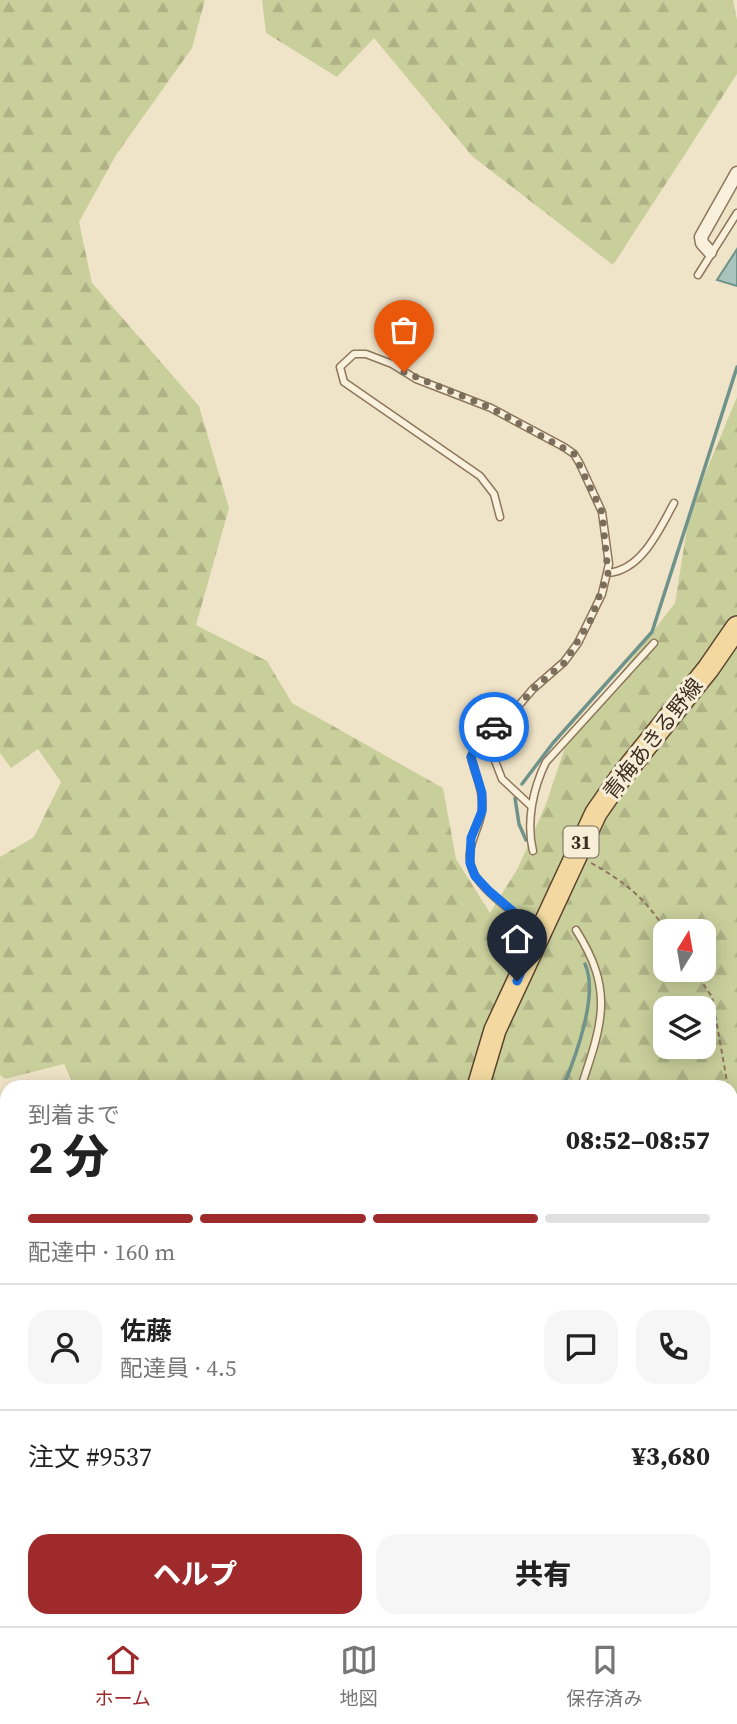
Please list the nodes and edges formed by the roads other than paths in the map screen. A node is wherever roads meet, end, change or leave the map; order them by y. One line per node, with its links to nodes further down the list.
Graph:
1 (737, 173): 3 (street)
2 (737, 213): 3 (lane)
3 (710, 252): 4 (lane)
4 (698, 275)
5 (674, 503): 7 (lane)
6 (500, 517): 7 (lane)
7 (608, 573): 10 (lane)
8 (737, 627): 14 (main road, 青梅あきる野線 / 31)
9 (654, 643): 11 (lane)
10 (485, 735): 11 (lane); 14 (lane)
11 (531, 806): 12 (lane)
12 (533, 851)
13 (576, 930): 16 (lane)
14 (538, 933): 15 (main road, 青梅あきる野線 / 31)
15 (480, 1080)
16 (584, 1080)

